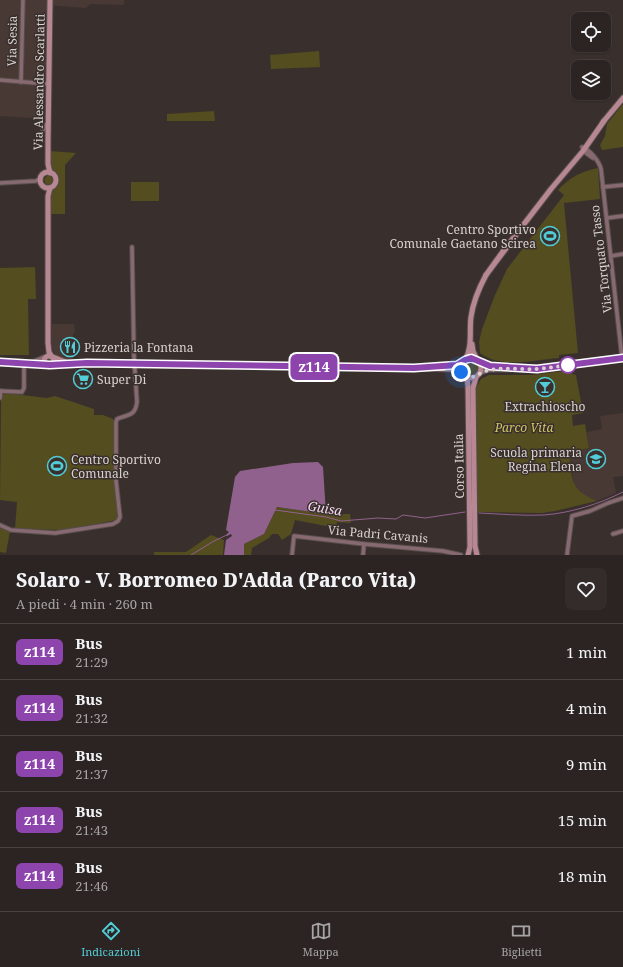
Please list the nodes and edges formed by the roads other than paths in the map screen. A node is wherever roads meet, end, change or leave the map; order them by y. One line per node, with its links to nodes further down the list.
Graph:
1 (23, 0): 4 (street, Via Sesia)
2 (50, 0): 5 (street, Via Alessandro Scarlatti)
3 (0, 80): 4 (street)
4 (22, 82): 5 (street)
5 (49, 84): 8 (street, Via Alessandro Scarlatti)
6 (623, 98): 7 (street)
7 (604, 120): 10 (street); 10 (street)
8 (49, 121): 9 (street); 14 (street, Via Alessandro Scarlatti)
9 (44, 130)
10 (585, 149): 11 (street); 12 (street); 13 (street, Via Torquato Tasso); 15 (street)
11 (589, 156): 12 (street); 13 (street)
12 (577, 158): 15 (street)
13 (596, 159): 19 (street, Via Torquato Tasso)
14 (48, 173): 16 (street); 20 (street)
15 (562, 175): 26 (street)
16 (40, 181): 17 (street); 20 (street)
17 (0, 183)
18 (623, 185): 19 (street)
19 (603, 187): 22 (street, Via Torquato Tasso)
20 (48, 188): 29 (street)
21 (623, 216): 22 (street)
22 (606, 218): 25 (street, Via Torquato Tasso)
23 (132, 246): 38 (street)
24 (623, 254): 25 (street)
25 (611, 256): 27 (street, Via Torquato Tasso)
26 (474, 303): 33 (street); 34 (street)
27 (618, 316): 28 (street); 32 (street, Via Torquato Tasso)
28 (623, 316)
29 (48, 347): 30 (street); 31 (street)
30 (44, 357): 31 (street); 36 (street); 39 (street)
31 (52, 357): 37 (street); 39 (street)
32 (623, 358): 41 (street)
33 (463, 361): 34 (street); 40 (street); 42 (street)
34 (478, 361): 41 (street); 43 (street)
35 (0, 362): 36 (street)
36 (26, 363): 39 (street); 45 (street)
37 (69, 363): 38 (street); 39 (street)
38 (135, 364): 40 (street); 48 (street)
39 (49, 365)
40 (414, 368): 42 (street)
41 (537, 369): 43 (street)
42 (461, 372): 44 (street)
43 (478, 375): 44 (street); 52 (street, Corso Italia)
44 (467, 378): 56 (street, Corso Italia)
45 (0, 391): 46 (street)
46 (0, 398)
47 (623, 498): 57 (street)
48 (0, 525)
49 (623, 531): 50 (street)
50 (613, 534)
51 (364, 544): 53 (street, Via Padri Cavanis); 54 (street); 55 (street, Via Padri Cavanis)
52 (476, 554): 56 (street)
53 (292, 555)
54 (363, 555)
55 (461, 555)
56 (469, 555)
57 (567, 555)

